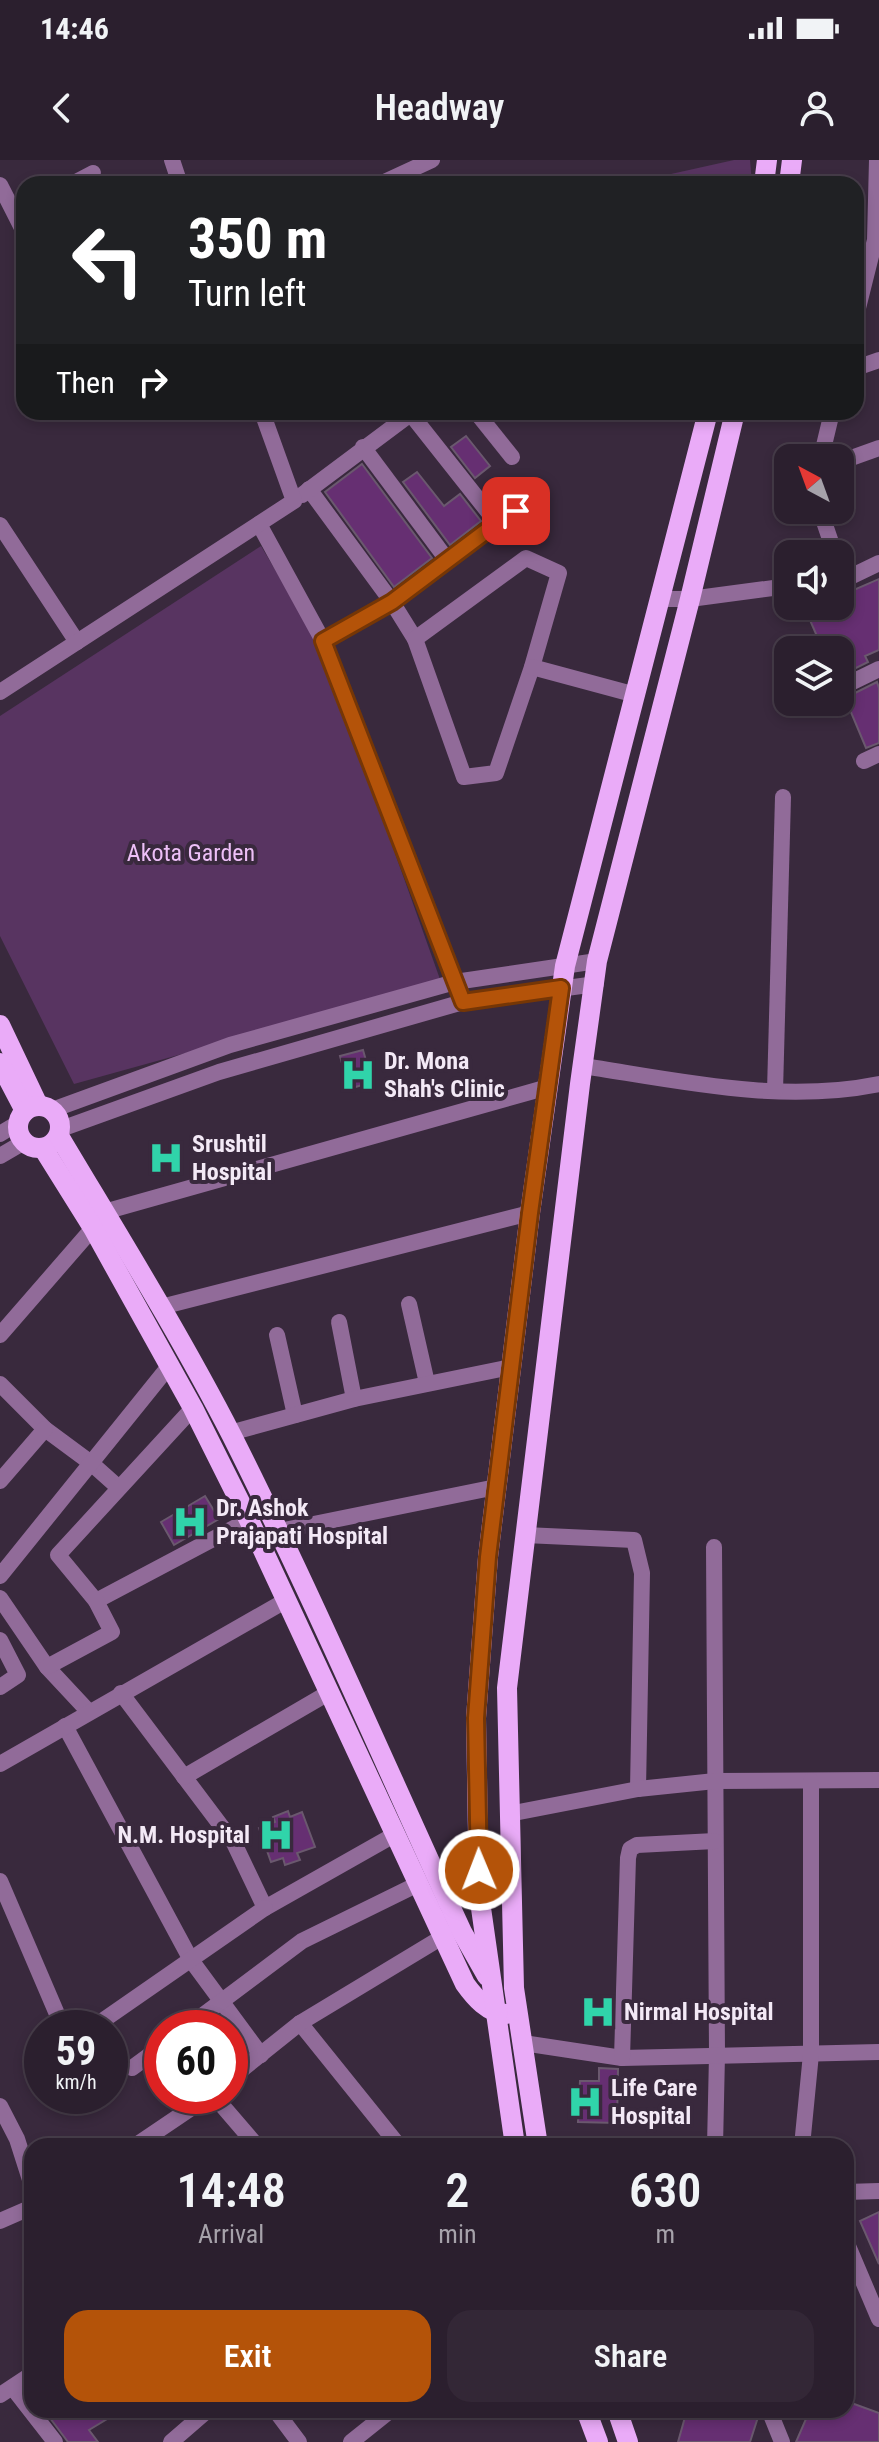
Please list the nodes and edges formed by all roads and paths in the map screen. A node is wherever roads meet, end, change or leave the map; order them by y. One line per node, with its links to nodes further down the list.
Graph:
1 (432, 160): 5 (street)
2 (877, 160): 8 (street)
3 (93, 173): 4 (street)
4 (87, 176)
5 (397, 176)
6 (0, 185): 7 (street)
7 (16, 208)
8 (871, 282)
9 (265, 420): 23 (street)
10 (402, 420): 17 (street)
11 (417, 420): 24 (street)
12 (482, 420): 19 (street)
13 (706, 420): 31 (main road)
14 (733, 420): 32 (main road)
15 (830, 420): 16 (street)
16 (824, 444)
17 (363, 447): 21 (street); 27 (street)
18 (879, 448): 20 (street)
19 (512, 457)
20 (854, 457)
21 (309, 489): 23 (street); 33 (street)
22 (535, 500): 24 (street)
23 (294, 501): 25 (street)
24 (497, 523): 27 (street)
25 (259, 524): 35 (street); 36 (street)
26 (0, 525): 36 (street)
27 (448, 561): 33 (street)
28 (878, 566): 29 (street)
29 (854, 572)
30 (774, 588): 32 (street)
31 (661, 599): 32 (street); 41 (main road)
32 (690, 599): 43 (main road)
33 (392, 602): 34 (street); 35 (street)
34 (415, 639): 37 (street); 37 (street)
35 (323, 641): 45 (street)
36 (77, 642): 40 (street)
37 (532, 667): 41 (street)
38 (879, 669): 39 (street)
39 (854, 681)
40 (0, 692)
41 (636, 695): 44 (main road)
42 (783, 797): 56 (street)
43 (597, 961): 44 (street); 46 (main road)
44 (565, 966): 45 (street); 47 (main road)
45 (455, 982): 48 (street); 50 (street)
46 (596, 984): 47 (street); 52 (main road)
47 (561, 988): 48 (street); 55 (main road)
48 (463, 1002): 51 (street)
49 (0, 1025): 57 (main road)
50 (273, 1033): 51 (street); 57 (street)
51 (278, 1055): 57 (street)
52 (583, 1066): 56 (street); 81 (main road)
53 (1, 1069): 57 (main road)
54 (879, 1084): 56 (street)
55 (548, 1087): 59 (main road); 60 (street)
56 (775, 1091)
57 (36, 1126): 58 (street); 60 (main road)
58 (0, 1156)
59 (530, 1213): 62 (street); 67 (main road)
60 (98, 1220): 62 (main road); 64 (street); 66 (main road)
61 (409, 1304): 68 (street)
62 (161, 1307): 74 (main road)
63 (339, 1322): 70 (street)
64 (0, 1335)
65 (277, 1335): 72 (street)
66 (170, 1365): 71 (main road); 75 (street)
67 (511, 1367): 68 (street); 77 (main road)
68 (427, 1383): 70 (street)
69 (0, 1384): 73 (street)
70 (354, 1399): 72 (street)
71 (193, 1408): 78 (street); 79 (main road)
72 (295, 1415): 74 (street)
73 (45, 1429): 75 (street); 76 (street)
74 (230, 1433): 80 (main road)
75 (91, 1463): 78 (street); 83 (street)
76 (0, 1481)
77 (496, 1487): 80 (street); 108 (main road)
78 (119, 1488): 85 (street)
79 (249, 1520): 85 (street); 86 (main road)
80 (279, 1531): 108 (main road)
81 (525, 1535): 99 (street); 100 (main road)
82 (714, 1547): 97 (street)
83 (0, 1576)
84 (0, 1598): 88 (street)
85 (96, 1601): 88 (street)
86 (285, 1601): 90 (main road); 91 (street)
87 (0, 1640): 89 (street)
88 (47, 1667): 92 (street)
89 (0, 1687)
90 (330, 1692): 95 (street); 101 (main road)
91 (121, 1693): 92 (street); 95 (street)
92 (89, 1712): 93 (street)
93 (65, 1726): 94 (street); 107 (street)
94 (0, 1764)
95 (184, 1777): 105 (street)
96 (879, 1780): 98 (street)
97 (715, 1781): 98 (street); 99 (street); 102 (street)
98 (811, 1781): 118 (street)
99 (638, 1789): 100 (street)
100 (509, 1814): 109 (main road)
101 (394, 1835): 104 (main road); 105 (street)
102 (715, 1841): 120 (street); 121 (street)
103 (0, 1881): 111 (street)
104 (418, 1884): 106 (main road); 110 (street)
105 (265, 1908): 107 (street)
106 (444, 1936): 114 (main road); 115 (street)
107 (191, 1960): 110 (street); 112 (street)
108 (494, 1984): 109 (main road); 114 (main road)
109 (514, 1988): 114 (main road)
110 (221, 2002): 113 (street); 119 (street)
111 (55, 2010)
112 (118, 2010)
113 (210, 2010)
114 (508, 2014): 116 (main road); 131 (main road)
115 (300, 2023): 119 (street); 130 (street)
116 (523, 2043): 121 (street); 132 (main road)
117 (879, 2052): 118 (street)
118 (811, 2054): 120 (street); 134 (street)
119 (261, 2055): 123 (street)
120 (717, 2055): 121 (street); 133 (street)
121 (622, 2058)
122 (144, 2059): 124 (street)
123 (248, 2065)
124 (132, 2068)
125 (0, 2107): 135 (street)
126 (184, 2114): 128 (street)
127 (228, 2114): 129 (street)
128 (147, 2138)
129 (250, 2138)
130 (391, 2138)
131 (515, 2138)
132 (537, 2138)
133 (715, 2138)
134 (803, 2138)
135 (24, 2161)
136 (879, 2191): 137 (street)
137 (854, 2192)
138 (24, 2210): 139 (street)
139 (0, 2221)
140 (854, 2260): 141 (street)
141 (879, 2319)
142 (24, 2380): 143 (street)
143 (7, 2392): 144 (street)
144 (24, 2410)
145 (32, 2418): 153 (street)
146 (199, 2418): 154 (street)
147 (281, 2418): 155 (street)
148 (382, 2418): 152 (street)
149 (589, 2418): 156 (main road)
150 (620, 2418): 157 (main road)
151 (772, 2418): 158 (street)
152 (356, 2441)
153 (55, 2442)
154 (171, 2442)
155 (299, 2442)
156 (598, 2442)
157 (628, 2442)
158 (782, 2442)

